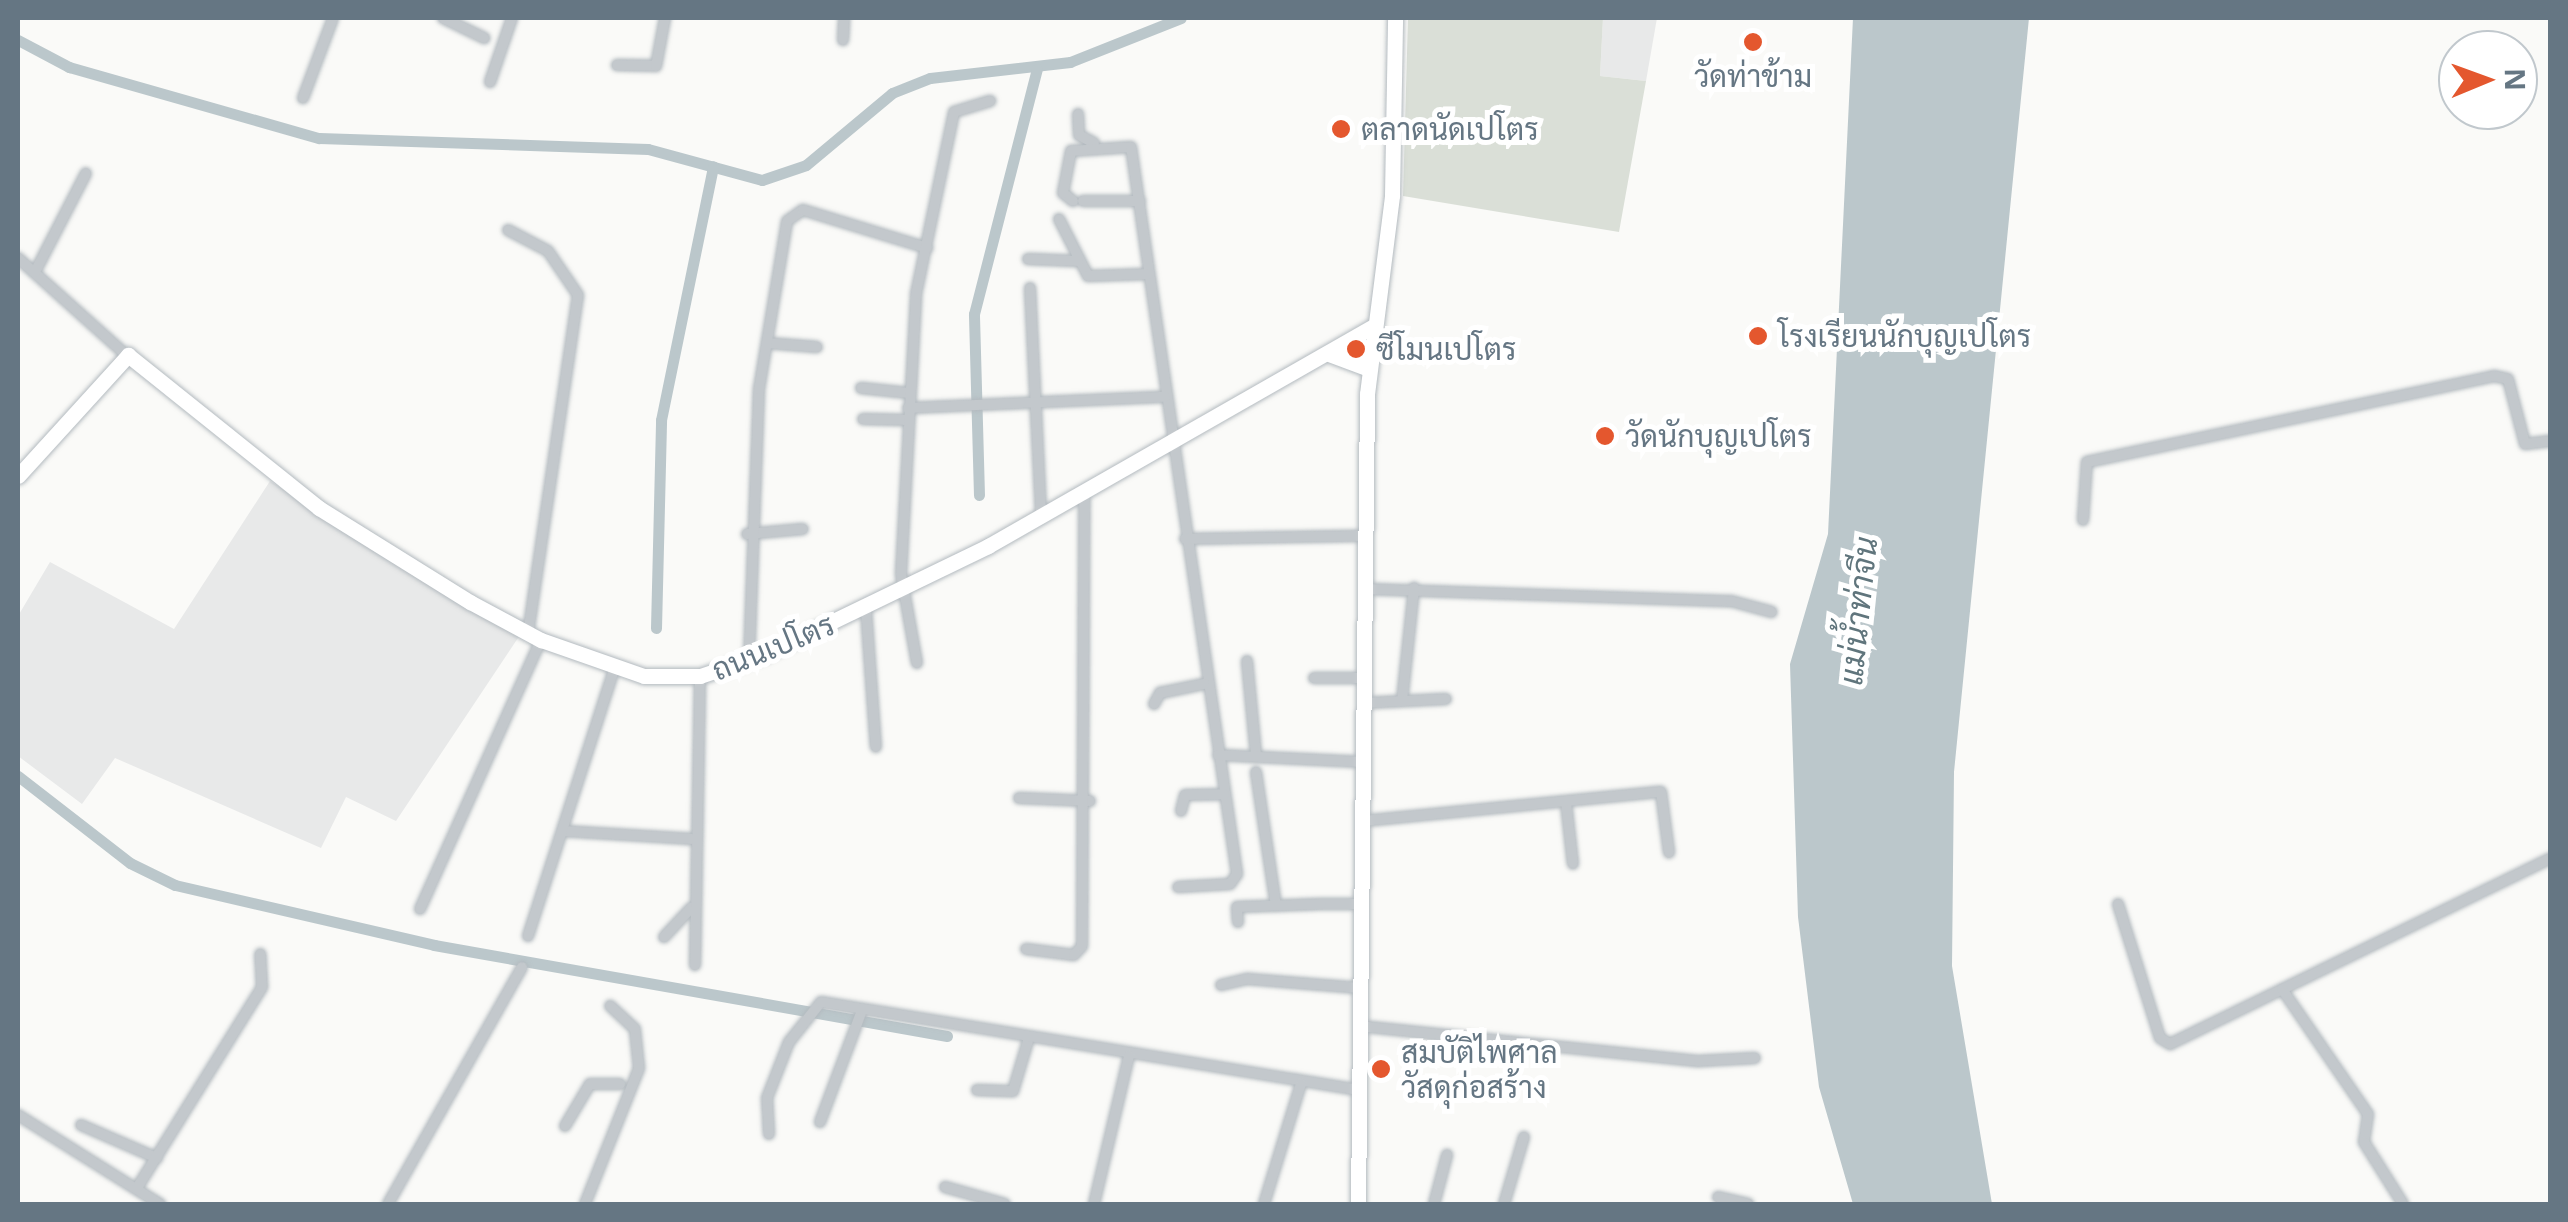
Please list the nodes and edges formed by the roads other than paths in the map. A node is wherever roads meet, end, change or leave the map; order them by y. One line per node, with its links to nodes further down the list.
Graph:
1 (443, 18): 7 (street)
2 (512, 18): 10 (street)
3 (665, 18): 9 (street)
4 (844, 18): 8 (street)
5 (1394, 18): 26 (street)
6 (329, 19): 11 (street)
7 (484, 38)
8 (843, 40)
9 (617, 64)
10 (490, 82)
11 (302, 98)
12 (990, 101): 19 (street)
13 (1078, 114): 14 (street)
14 (1095, 143): 16 (street); 16 (street)
15 (86, 172): 23 (street)
16 (1140, 201): 24 (street)
17 (1059, 219): 22 (street)
18 (508, 230): 53 (street)
19 (927, 248): 27 (street); 33 (street)
20 (18, 258): 23 (street)
21 (1028, 259): 22 (street)
22 (1078, 261): 24 (street)
23 (35, 272): 30 (street)
24 (1150, 274): 34 (street)
25 (1030, 288): 35 (street)
26 (1372, 327): 29 (street, ถนนเปโตร); 31 (street)
27 (767, 343): 28 (street); 45 (street)
28 (817, 347)
29 (1329, 354): 31 (street); 39 (street, ถนนเปโตร)
30 (126, 355): 40 (street); 53 (street, ถนนเปโตร)
31 (1369, 369): 46 (street)
32 (861, 388): 33 (street)
33 (909, 393): 36 (street)
34 (1165, 397): 35 (street); 39 (street)
35 (1032, 406): 36 (street); 42 (street)
36 (908, 414): 37 (street); 48 (street)
37 (862, 419)
38 (2550, 441): 43 (street)
39 (1173, 448): 41 (street, ถนนเปโตร); 47 (street)
40 (18, 476)
41 (1084, 494): 42 (street, ถนนเปโตร); 73 (street)
42 (1041, 517): 48 (street, ถนนเปโตร)
43 (2083, 520)
44 (803, 529): 45 (street)
45 (747, 534): 54 (street)
46 (1365, 536): 47 (street); 50 (street)
47 (1185, 539): 61 (street)
48 (902, 588): 51 (street, ถนนเปโตร); 56 (street)
49 (1414, 588): 50 (street); 52 (street); 63 (street)
50 (1365, 589): 60 (street)
51 (866, 609): 54 (street, ถนนเปโตร); 66 (street)
52 (1772, 612)
53 (535, 637): 57 (street, ถนนเปโตร); 87 (street)
54 (749, 661): 58 (street, ถนนเปโตร)
55 (1247, 661): 68 (street)
56 (917, 664)
57 (615, 666): 58 (street, ถนนเปโตร); 77 (street)
58 (700, 676): 78 (street)
59 (1314, 678): 60 (street)
60 (1364, 678): 64 (street)
61 (1204, 684): 65 (street); 67 (street)
62 (1446, 699): 63 (street)
63 (1402, 700): 64 (street)
64 (1364, 702): 69 (street)
65 (1154, 704)
66 (876, 747)
67 (1218, 755): 68 (street); 71 (street)
68 (1256, 755): 69 (street)
69 (1363, 762): 76 (street)
70 (1256, 772): 85 (street)
71 (1224, 794): 75 (street); 82 (street)
72 (1018, 798): 73 (street)
73 (1090, 801): 91 (street)
74 (1566, 802): 76 (street); 79 (street); 81 (street)
75 (1181, 811)
76 (1362, 821): 83 (street)
77 (564, 831): 78 (street); 89 (street)
78 (692, 839): 86 (street)
79 (1670, 852)
80 (2550, 859): 97 (street)
81 (1573, 864)
82 (1178, 887)
83 (1353, 904): 85 (street); 96 (street)
84 (2118, 904): 97 (street)
85 (1276, 906): 88 (street)
86 (692, 908): 90 (street); 93 (street)
87 (420, 910)
88 (1238, 922)
89 (528, 936)
90 (664, 937)
91 (1026, 949)
92 (260, 954): 115 (street)
93 (695, 966)
94 (522, 967): 121 (street)
95 (1221, 985): 96 (street)
96 (1360, 988): 100 (street)
97 (2282, 989): 130 (street)
98 (610, 1006): 105 (street)
99 (861, 1012): 101 (street); 109 (street); 112 (street)
100 (1359, 1026): 103 (street); 107 (street)
101 (1028, 1041): 102 (street); 106 (street)
102 (1129, 1056): 104 (street); 124 (street)
103 (1755, 1058)
104 (1301, 1084): 107 (street); 125 (street)
105 (626, 1087): 111 (street); 122 (street)
106 (977, 1090)
107 (1359, 1090): 126 (street)
108 (18, 1115): 117 (street)
109 (820, 1122)
110 (81, 1125): 115 (street)
111 (565, 1126)
112 (769, 1134)
113 (1524, 1137): 128 (street)
114 (1447, 1155): 127 (street)
115 (157, 1158): 117 (street)
116 (945, 1187): 123 (street)
117 (141, 1191): 119 (street); 120 (street)
118 (1718, 1197): 129 (street)
119 (136, 1204)
120 (160, 1204)
121 (388, 1204)
122 (585, 1204)
123 (1006, 1204)
124 (1094, 1204)
125 (1264, 1204)
126 (1358, 1204)
127 (1434, 1204)
128 (1504, 1204)
129 (1748, 1204)
130 (2403, 1204)

